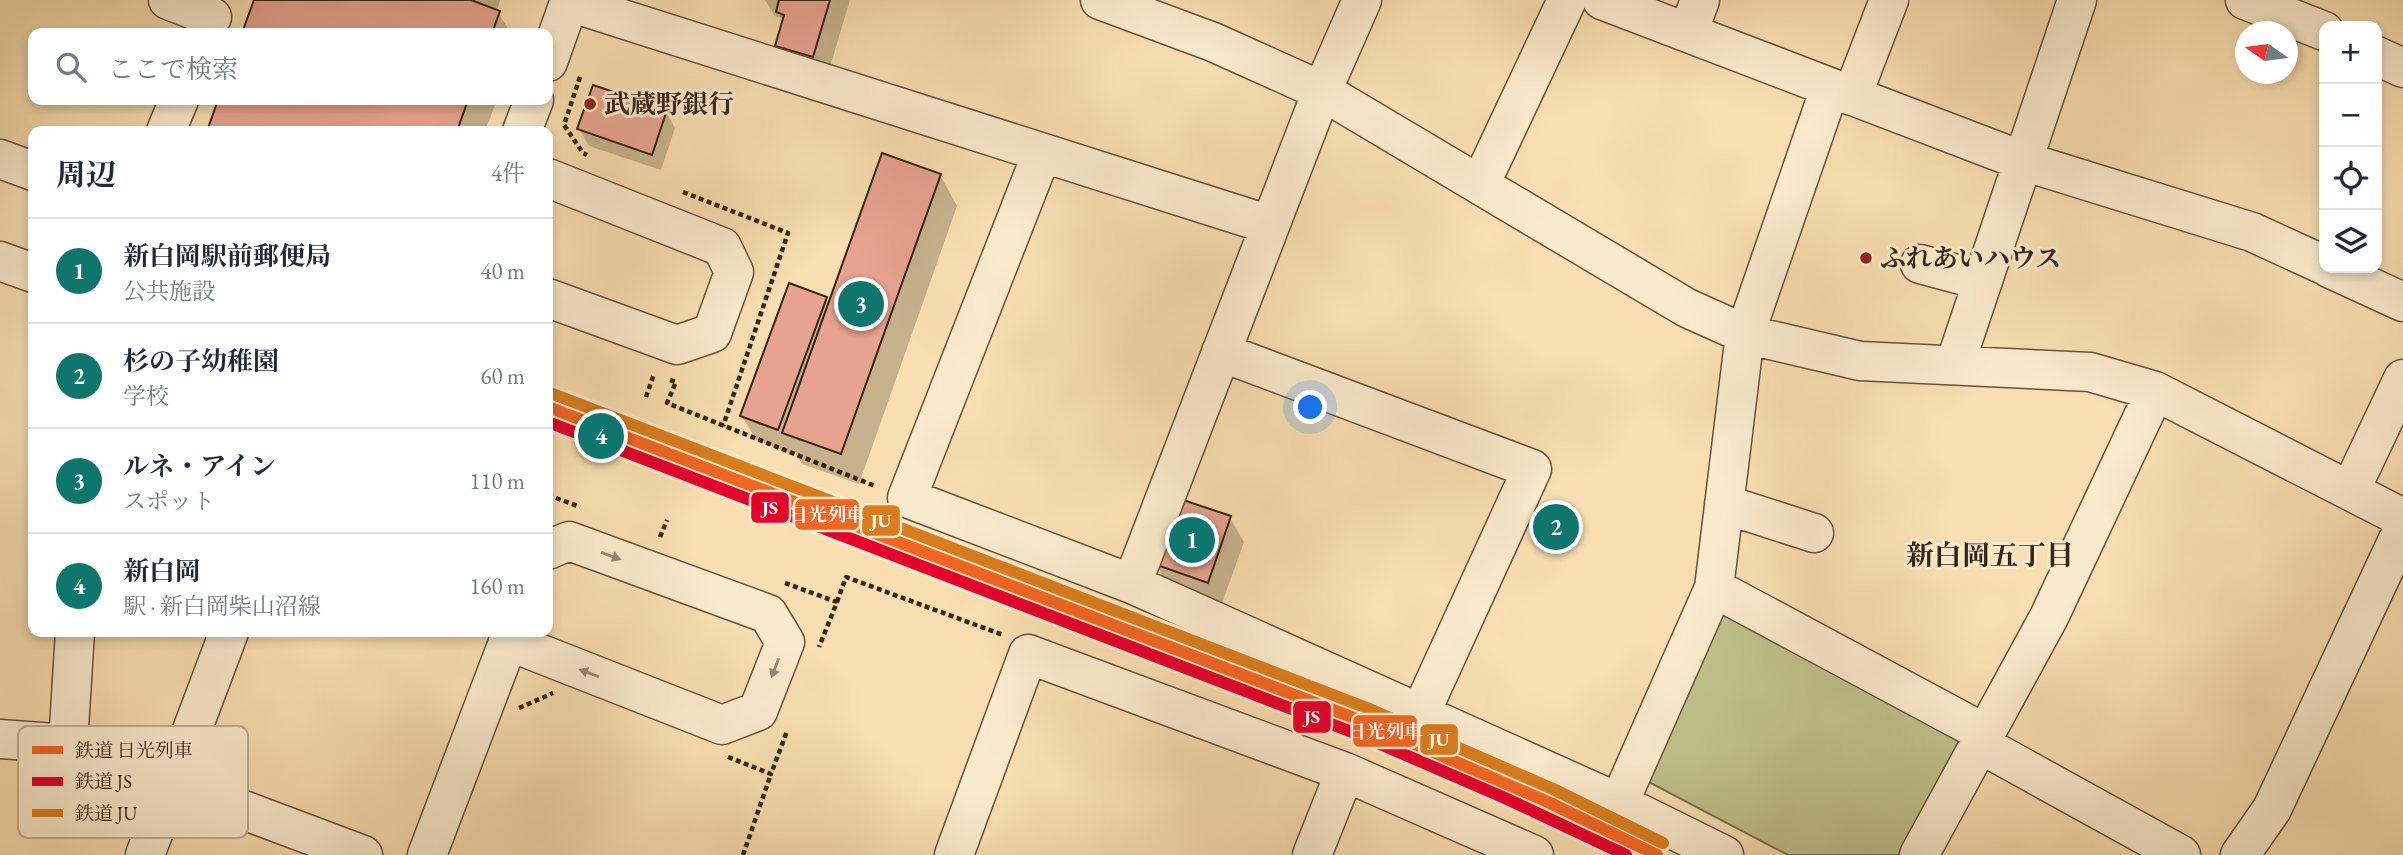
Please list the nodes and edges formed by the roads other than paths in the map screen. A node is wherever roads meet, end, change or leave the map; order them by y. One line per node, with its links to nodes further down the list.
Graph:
1 (168, 0): 11 (street)
2 (1100, 0): 16 (street)
3 (1362, 0): 16 (street)
4 (1567, 0): 27 (street)
5 (1602, 0): 10 (street)
6 (1889, 0): 17 (street)
7 (2077, 0): 24 (street)
8 (2245, 0): 12 (street)
9 (570, 1): 13 (street); 22 (street)
10 (1694, 16): 17 (street)
11 (212, 17)
12 (2319, 29)
13 (553, 48)
14 (2382, 58): 15 (street)
15 (2403, 68)
16 (1322, 91): 27 (street); 28 (street)
17 (1841, 92): 24 (street); 37 (street)
18 (177, 105): 20 (street)
19 (532, 105): 21 (street)
20 (168, 126)
21 (525, 126)
22 (1042, 153): 28 (street); 48 (street)
23 (0, 159): 25 (street)
24 (2023, 161): 30 (street); 34 (street)
25 (28, 170)
26 (553, 180): 35 (street)
27 (1480, 185): 37 (street)
28 (1270, 225): 38 (street)
29 (0, 261): 32 (street)
30 (2319, 263)
31 (1920, 264): 34 (street)
32 (28, 271)
33 (2340, 273): 36 (street)
34 (1983, 282): 39 (street)
35 (553, 300)
36 (2403, 302)
37 (1745, 334): 39 (street); 43 (street)
38 (1221, 352): 48 (street); 54 (street)
39 (1955, 365): 41 (street)
40 (2403, 379): 42 (street)
41 (2155, 391): 42 (street); 58 (street)
42 (2350, 491): 44 (street)
43 (1724, 503): 46 (street); 49 (street)
44 (2403, 518)
45 (2403, 529): 73 (street)
46 (1814, 533)
47 (553, 548): 53 (street, one-way to 53)
48 (1132, 584): 54 (street)
49 (1714, 588): 58 (street); 61 (street)
50 (75, 637): 55 (street)
51 (227, 637): 56 (street)
52 (510, 637): 66 (street)
53 (512, 637)
54 (1421, 712): 61 (street)
55 (69, 726)
56 (194, 726)
57 (0, 739): 59 (street)
58 (1983, 739): 71 (street); 72 (street)
59 (18, 740)
60 (1345, 772): 67 (street); 68 (street); 69 (street)
61 (1619, 803): 70 (street)
62 (248, 812): 65 (street)
63 (152, 838): 64 (street)
64 (145, 855)
65 (363, 855)
66 (428, 855)
67 (954, 855)
68 (1312, 855)
69 (1534, 855)
70 (1724, 855)
71 (1919, 855)
72 (2181, 855)
73 (2240, 855)

